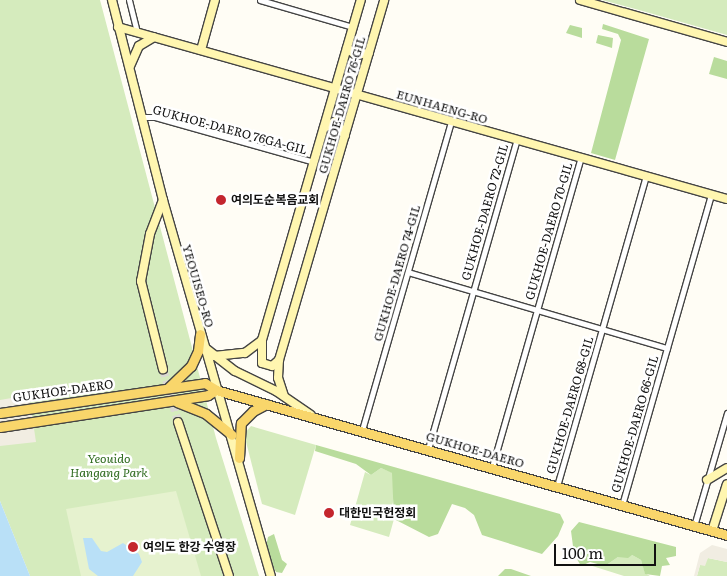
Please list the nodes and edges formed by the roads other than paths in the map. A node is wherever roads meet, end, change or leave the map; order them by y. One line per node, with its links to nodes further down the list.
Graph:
1 (112, 0): 8 (street, YEOUISEO-RO)
2 (129, 0): 10 (street)
3 (215, 0): 14 (street)
4 (260, 0): 9 (street)
5 (361, 0): 9 (street, GUKHOE-DAERO 76-GIL)
6 (384, 0): 15 (street, GUKHOE-DAERO 76-GIL)
7 (580, 0): 12 (street)
8 (118, 27): 10 (street, EUNHAENG-RO); 16 (street, YEOUISEO-RO)
9 (353, 27): 13 (street, GUKHOE-DAERO 76-GIL)
10 (137, 32): 11 (street, EUNHAENG-RO)
11 (154, 37): 14 (street, EUNHAENG-RO); 16 (street)
12 (727, 42)
13 (347, 48): 15 (street); 17 (street, GUKHOE-DAERO 76-GIL)
14 (201, 50): 17 (street, EUNHAENG-RO)
15 (369, 53): 18 (street, GUKHOE-DAERO 76-GIL)
16 (129, 68): 19 (street, YEOUISEO-RO)
17 (335, 88): 18 (street, EUNHAENG-RO); 21 (street, GUKHOE-DAERO 76-GIL)
18 (357, 94): 20 (street, EUNHAENG-RO); 22 (street, GUKHOE-DAERO 76-GIL)
19 (142, 117): 25 (street, GUKHOE-DAERO 76GA-GIL); 29 (street, YEOUISEO-RO)
20 (451, 121): 23 (street, EUNHAENG-RO); 30 (street, GUKHOE-DAERO 74-GIL)
21 (323, 132): 22 (street); 25 (street, GUKHOE-DAERO 76-GIL)
22 (345, 136): 39 (street, GUKHOE-DAERO 76-GIL)
23 (516, 139): 24 (street, EUNHAENG-RO); 31 (street, GUKHOE-DAERO 72-GIL)
24 (581, 158): 26 (street, EUNHAENG-RO); 32 (street, GUKHOE-DAERO 70-GIL)
25 (314, 162): 35 (street, GUKHOE-DAERO 76-GIL)
26 (646, 176): 27 (street, EUNHAENG-RO); 33 (street, GUKHOE-DAERO 68-GIL)
27 (711, 194): 28 (street, EUNHAENG-RO); 37 (street, GUKHOE-DAERO 66-GIL)
28 (727, 199)
29 (162, 200): 34 (street, YEOUISEO-RO); 40 (street)
30 (408, 272): 31 (street, GUKHOE-DAERO 72-GIL); 51 (street, GUKHOE-DAERO 74-GIL)
31 (473, 291): 32 (street, GUKHOE-DAERO 70-GIL); 53 (street, GUKHOE-DAERO 72-GIL)
32 (537, 310): 33 (street, GUKHOE-DAERO 68-GIL); 55 (street, GUKHOE-DAERO 70-GIL)
33 (602, 329): 37 (street, GUKHOE-DAERO 66-GIL); 59 (street, GUKHOE-DAERO 68-GIL)
34 (200, 334): 36 (street, YEOUISEO-RO); 41 (main road)
35 (262, 340): 38 (street); 39 (street, GUKHOE-DAERO 76-GIL)
36 (204, 346): 38 (street); 42 (street, YEOUISEO-RO)
37 (667, 348): 60 (street, GUKHOE-DAERO 66-GIL)
38 (214, 356): 43 (street)
39 (279, 360): 43 (street, GUKHOE-DAERO 76-GIL)
40 (163, 369)
41 (166, 389): 42 (main road, GUKHOE-DAERO); 46 (main road, GUKHOE-DAERO)
42 (216, 390): 44 (main road); 45 (main road, GUKHOE-DAERO); 52 (street, YEOUISEO-RO)
43 (284, 396): 48 (street)
44 (175, 401): 50 (main road); 52 (main road)
45 (266, 404): 48 (main road, GUKHOE-DAERO); 54 (main road)
46 (0, 413)
47 (727, 413): 57 (street)
48 (311, 415): 51 (main road, GUKHOE-DAERO)
49 (178, 422): 64 (street)
50 (0, 427)
51 (362, 430): 53 (main road, GUKHOE-DAERO)
52 (232, 435): 54 (street, YEOUISEO-RO)
53 (428, 449): 55 (main road, GUKHOE-DAERO)
54 (239, 458): 65 (street, YEOUISEO-RO)
55 (492, 468): 59 (main road, GUKHOE-DAERO)
56 (727, 468): 57 (street)
57 (707, 480): 61 (street)
58 (727, 484): 62 (street)
59 (557, 486): 60 (main road, GUKHOE-DAERO)
60 (622, 505): 61 (main road, GUKHOE-DAERO)
61 (694, 526): 62 (main road, GUKHOE-DAERO)
62 (712, 531): 63 (main road, GUKHOE-DAERO)
63 (727, 535)
64 (229, 576)
65 (271, 576)

